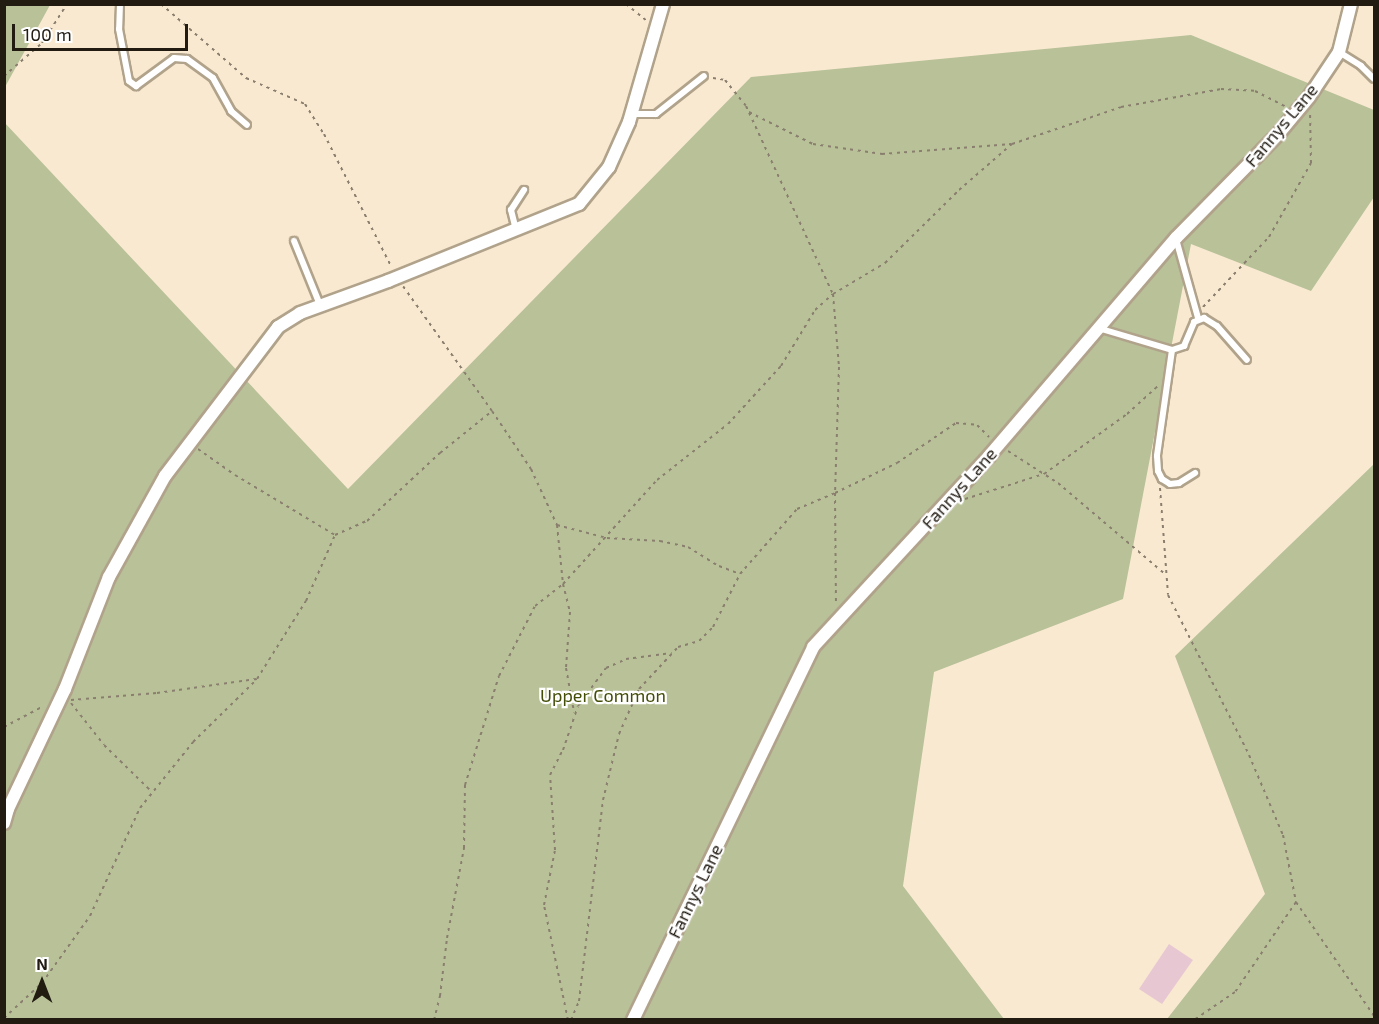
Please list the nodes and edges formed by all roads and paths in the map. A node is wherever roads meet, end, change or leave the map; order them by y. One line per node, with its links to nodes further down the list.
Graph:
1 (66, 4): 9 (path)
2 (120, 4): 16 (lane)
3 (161, 4): 22 (path)
4 (626, 4): 7 (path)
5 (663, 4): 7 (street)
6 (1352, 4): 8 (street, Fannys Lane)
7 (657, 28): 15 (street)
8 (1339, 52): 11 (lane); 12 (street, Fannys Lane)
9 (4, 76)
10 (704, 76): 13 (path); 15 (lane)
11 (1374, 79)
12 (1309, 97): 14 (street, Fannys Lane); 25 (path)
13 (749, 112): 17 (path); 23 (path)
14 (1296, 112): 17 (path); 20 (street, Fannys Lane)
15 (632, 114): 19 (street)
16 (246, 125)
17 (1012, 144): 23 (path)
18 (524, 190): 19 (lane)
19 (516, 230): 22 (street)
20 (1176, 238): 25 (lane); 26 (street, Fannys Lane)
21 (294, 241): 24 (lane)
22 (397, 278): 24 (street); 30 (path)
23 (833, 294): 36 (path); 40 (path)
24 (320, 305): 31 (street)
25 (1197, 315): 27 (lane); 28 (lane)
26 (1098, 328): 27 (lane); 32 (street, Fannys Lane)
27 (1172, 350): 29 (lane)
28 (1247, 360)
29 (1168, 377): 34 (path); 35 (lane)
30 (492, 411): 38 (path); 39 (path)
31 (190, 443): 39 (path); 47 (street)
32 (998, 445): 34 (path); 36 (path); 44 (street, Fannys Lane)
33 (1195, 473): 35 (lane)
34 (1044, 474): 37 (path); 42 (path)
35 (1160, 475): 42 (path)
36 (835, 493): 41 (path); 44 (path)
37 (965, 499)
38 (557, 525): 40 (path); 43 (path)
39 (335, 535): 46 (path)
40 (607, 538): 41 (path); 43 (path)
41 (740, 574): 45 (path)
42 (1166, 575): 52 (path)
43 (563, 584): 48 (path); 55 (path)
44 (836, 622): 57 (street, Fannys Lane)
45 (673, 653): 48 (path); 56 (path)
46 (257, 679): 50 (path); 50 (path)
47 (59, 701): 49 (path); 51 (street)
48 (574, 715): 56 (path)
49 (4, 727)
50 (152, 792): 54 (path)
51 (4, 823)
52 (1296, 902): 53 (path); 58 (path)
53 (1374, 1016)
54 (4, 1017)
55 (434, 1020)
56 (570, 1020)
57 (633, 1020)
58 (1194, 1020)

